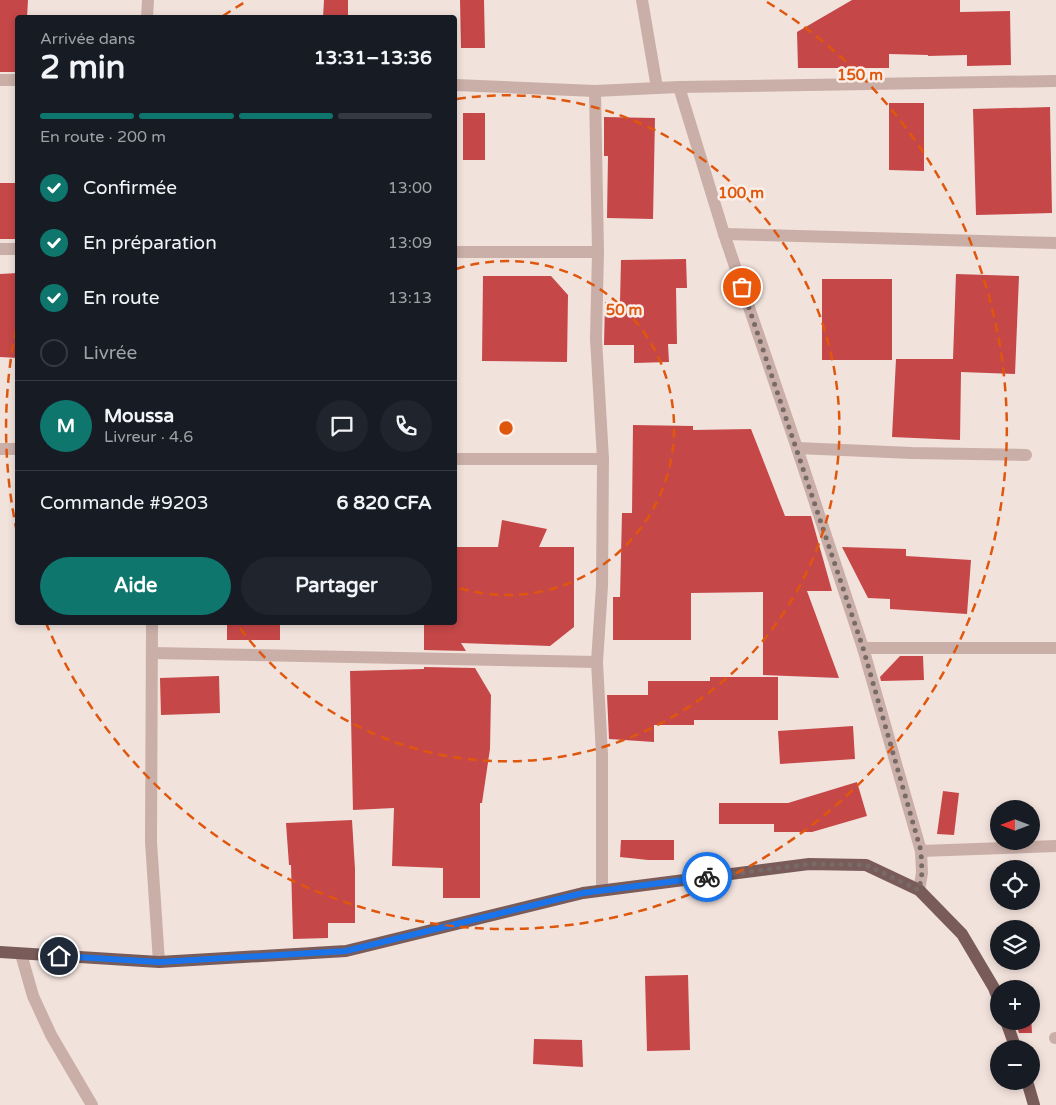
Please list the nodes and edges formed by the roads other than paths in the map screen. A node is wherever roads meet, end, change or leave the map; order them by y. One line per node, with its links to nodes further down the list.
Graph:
1 (148, 0): 3 (street)
2 (642, 0): 9 (street)
3 (147, 15)
4 (0, 80): 5 (street)
5 (15, 80)
6 (1056, 82): 8 (street)
7 (457, 85): 10 (street)
8 (679, 87): 9 (street); 11 (street)
9 (657, 88): 10 (street)
10 (594, 91): 16 (street)
11 (724, 234): 12 (street); 17 (street)
12 (1056, 243)
13 (0, 249): 14 (street)
14 (15, 249)
15 (457, 252): 16 (street)
16 (598, 252): 22 (street)
17 (797, 448): 20 (street); 24 (street)
18 (0, 449): 19 (street)
19 (15, 449)
20 (1026, 455)
21 (457, 459): 22 (street)
22 (603, 459): 27 (street)
23 (152, 625): 26 (street)
24 (863, 648): 25 (street); 29 (street)
25 (1056, 648)
26 (152, 653): 27 (street); 34 (street)
27 (597, 662): 30 (street)
28 (1056, 846): 29 (street)
29 (921, 851): 31 (street)
30 (602, 890): 31 (main road); 34 (main road)
31 (919, 890): 35 (main road)
32 (0, 952): 33 (main road)
33 (21, 954): 34 (main road); 37 (street)
34 (159, 962)
35 (990, 981)
36 (1030, 1090): 38 (main road)
37 (92, 1105)
38 (1034, 1105)

